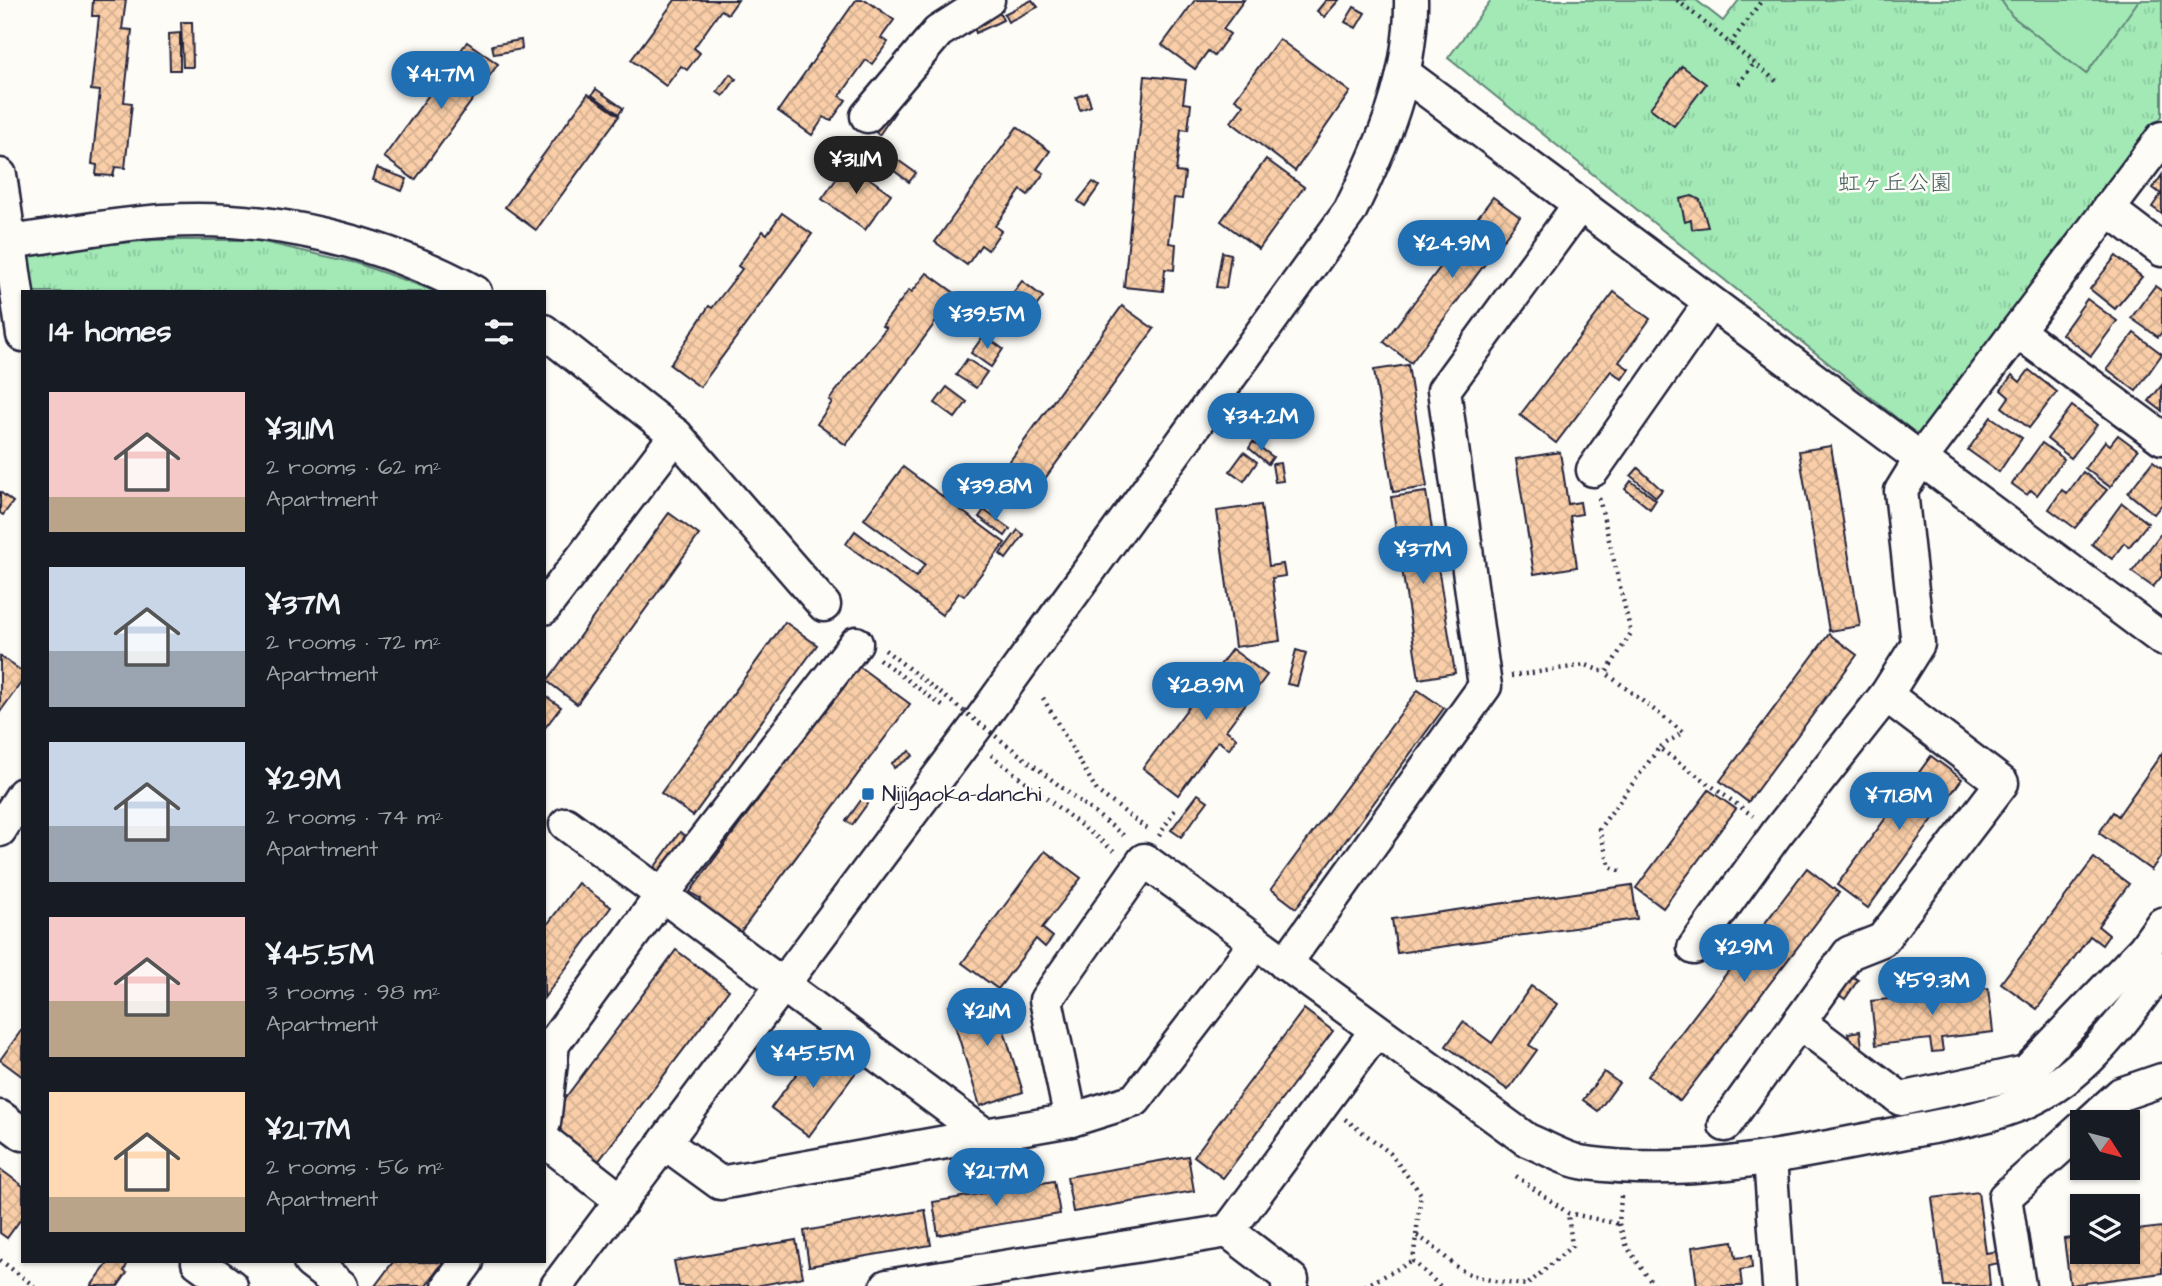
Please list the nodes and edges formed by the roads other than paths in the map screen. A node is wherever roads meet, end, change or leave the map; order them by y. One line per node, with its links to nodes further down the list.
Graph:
1 (988, 0): 4 (street)
2 (1411, 0): 3 (street)
3 (1405, 74): 7 (street); 34 (street)
4 (867, 116)
5 (2162, 138): 8 (street)
6 (0, 175): 9 (street)
7 (1580, 204): 12 (street); 32 (street)
8 (2108, 209): 10 (street); 14 (street)
9 (10, 242): 11 (street); 13 (street)
10 (2162, 250)
11 (471, 290)
12 (1710, 303): 18 (street); 19 (street)
13 (21, 321)
14 (2017, 331): 17 (street); 18 (street)
15 (546, 333): 16 (street)
16 (676, 435): 20 (street); 21 (street)
17 (2162, 438)
18 (1920, 460): 22 (street); 24 (street)
19 (1593, 470)
20 (546, 605)
21 (824, 605)
22 (2162, 639)
23 (871, 647): 28 (street)
24 (1886, 695): 31 (street); 35 (street)
25 (21, 797): 27 (street)
26 (566, 824): 28 (street)
27 (0, 830)
28 (662, 895): 34 (street); 45 (street)
29 (2162, 924): 35 (street)
30 (1255, 944): 32 (street); 40 (street); 40 (street)
31 (1694, 948)
32 (1285, 964): 36 (street)
33 (2162, 968): 47 (street)
34 (783, 982): 43 (street); 46 (street)
35 (1799, 1022): 41 (street)
36 (1376, 1031): 47 (street); 49 (street)
37 (2162, 1080): 38 (street)
38 (2103, 1110)
39 (0, 1117): 42 (street)
40 (1071, 1120): 43 (street)
41 (1725, 1125)
42 (21, 1133)
43 (985, 1135): 46 (street)
44 (2070, 1139): 61 (street)
45 (546, 1142): 48 (street)
46 (665, 1143): 48 (street)
47 (1770, 1158): 60 (street)
48 (622, 1201): 57 (street)
49 (1228, 1231): 53 (street); 59 (street)
50 (199, 1263): 54 (street)
51 (311, 1263): 55 (street)
52 (466, 1263): 56 (street)
53 (990, 1276): 58 (street)
54 (232, 1286)
55 (341, 1286)
56 (449, 1286)
57 (556, 1286)
58 (887, 1286)
59 (1288, 1286)
60 (1779, 1286)
61 (2020, 1286)

